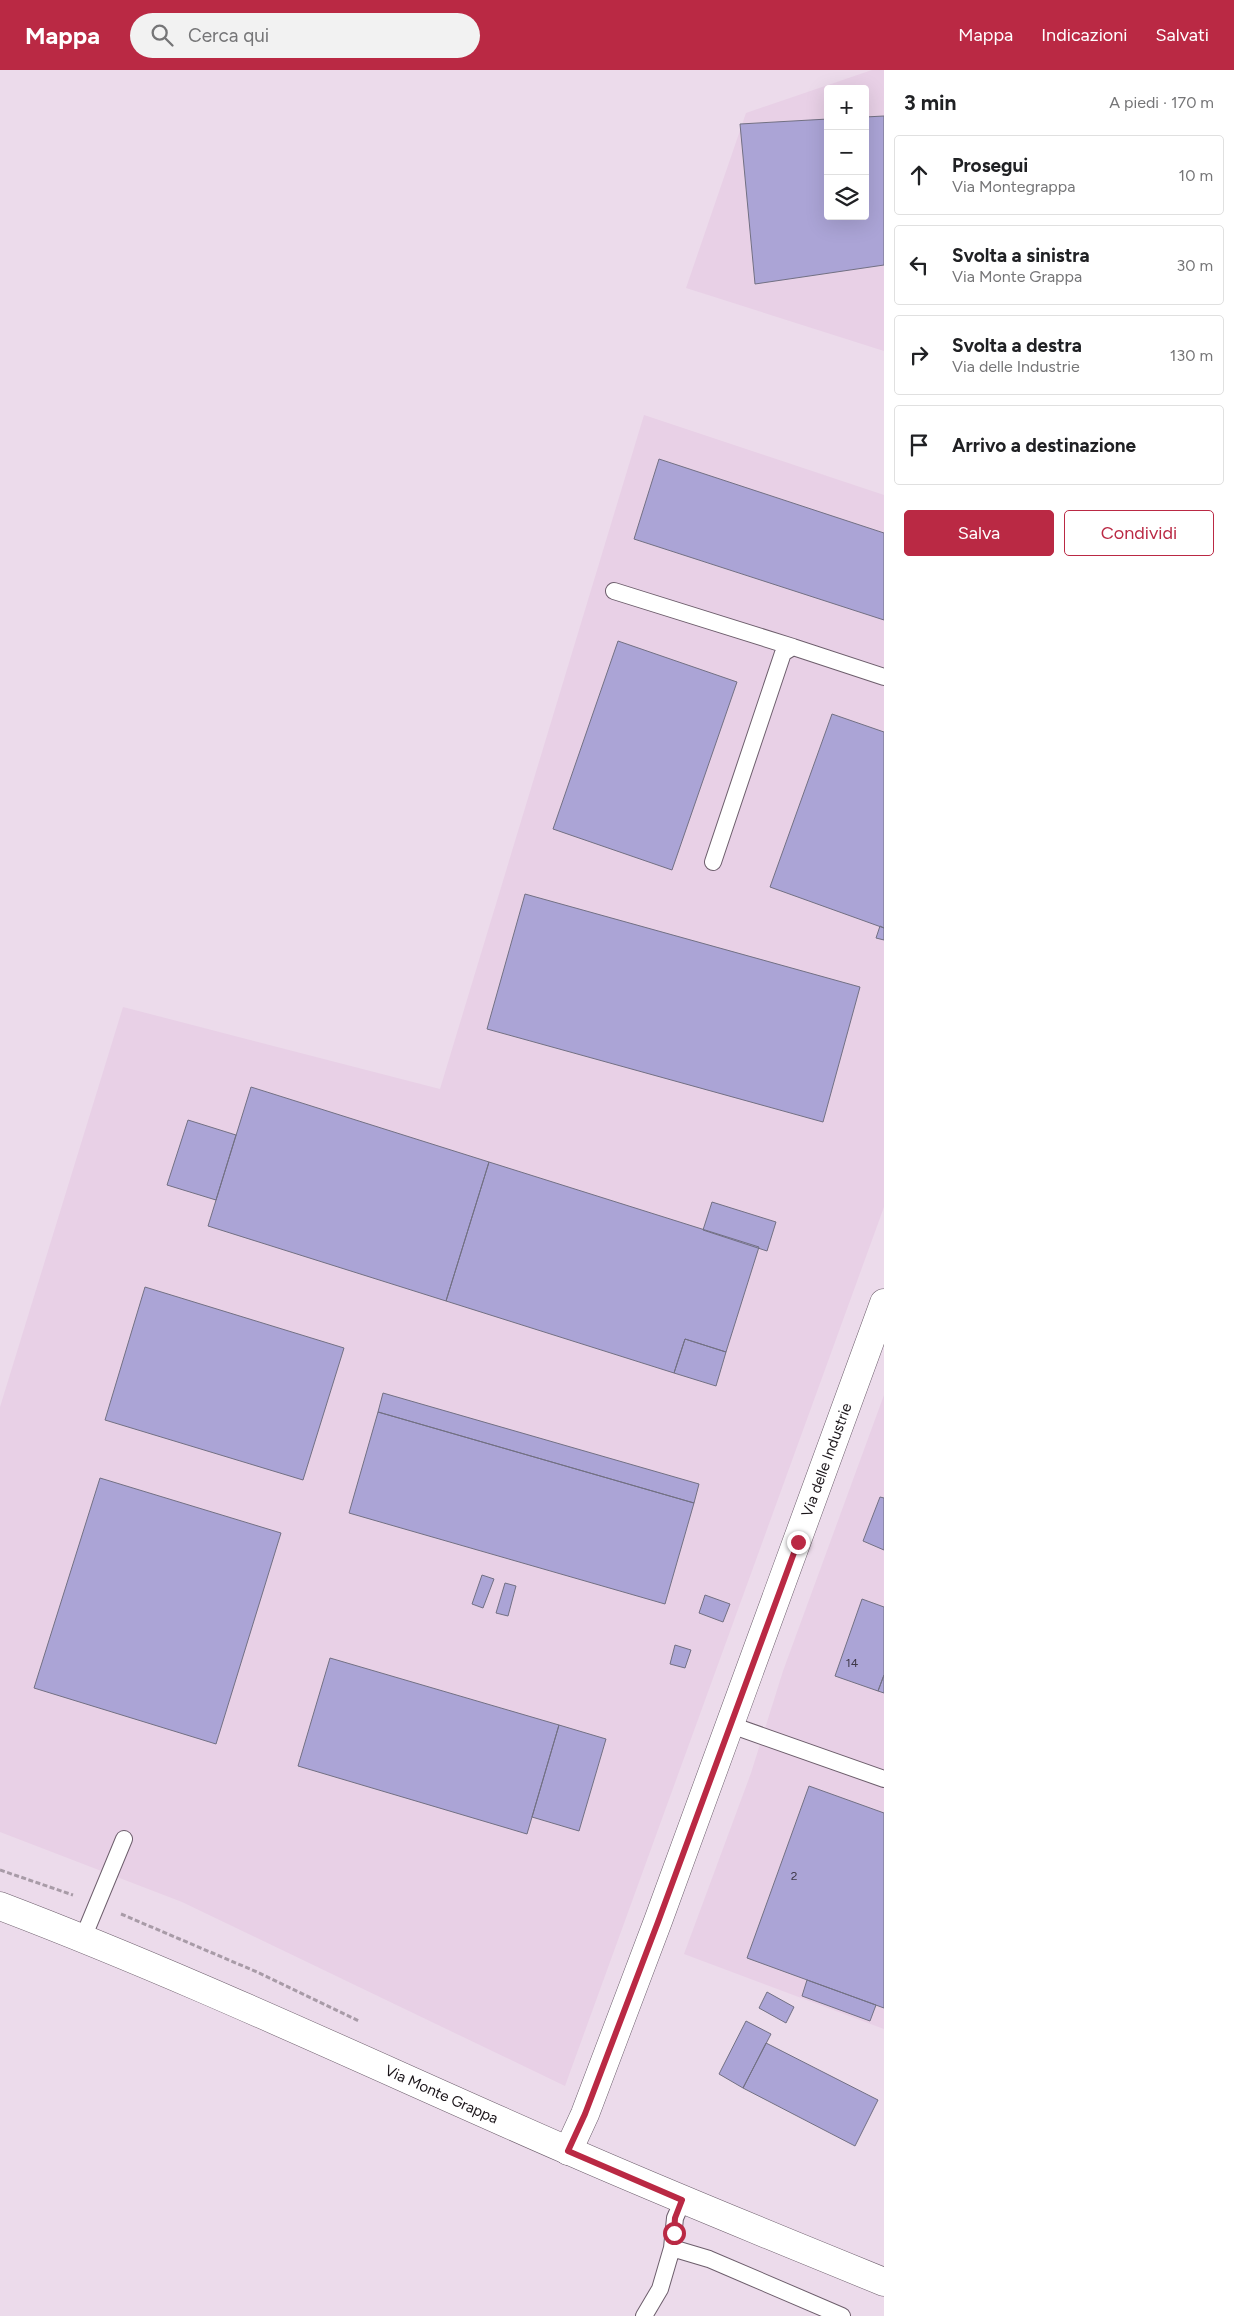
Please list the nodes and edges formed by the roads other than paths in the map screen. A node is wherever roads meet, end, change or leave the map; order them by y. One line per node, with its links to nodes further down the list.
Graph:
1 (614, 591): 2 (lane)
2 (793, 647): 3 (lane); 4 (lane)
3 (884, 677)
4 (713, 862)
5 (884, 1303): 6 (street, Via delle Industrie)
6 (731, 1725): 7 (lane); 11 (street, Via delle Industrie)
7 (884, 1779)
8 (124, 1839): 10 (lane)
9 (0, 1906): 10 (street, Via Monte Grappa)
10 (83, 1938): 11 (street, Via Monte Grappa)
11 (568, 2151): 12 (street, Via Monte Grappa)
12 (682, 2200): 13 (lane); 14 (street, Via Monte Grappa)
13 (672, 2248): 15 (lane); 16 (lane)
14 (884, 2282)
15 (644, 2316)
16 (842, 2316)

